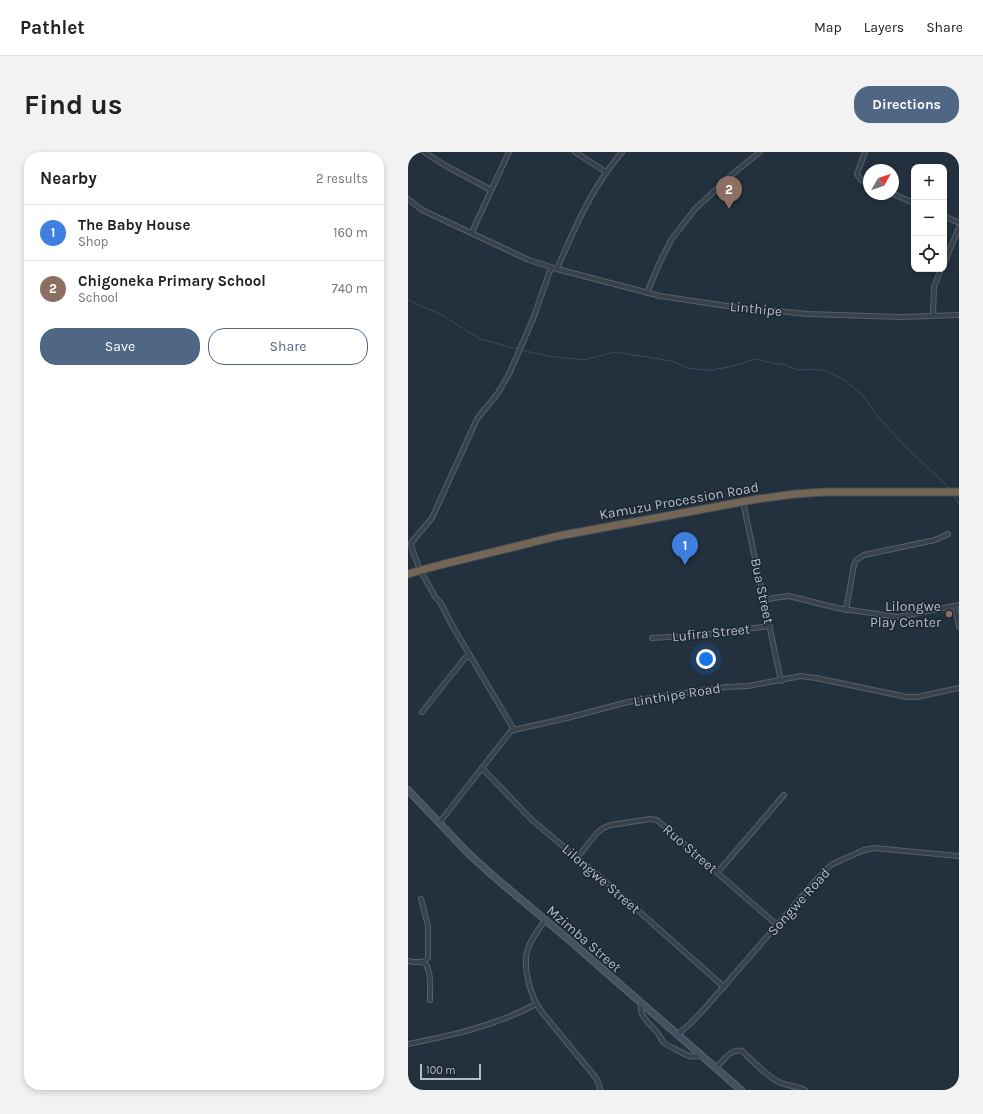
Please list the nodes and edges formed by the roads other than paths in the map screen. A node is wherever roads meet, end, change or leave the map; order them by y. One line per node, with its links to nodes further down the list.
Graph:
1 (424, 152): 9 (street)
2 (509, 152): 9 (street)
3 (575, 152): 7 (street)
4 (622, 152): 7 (street)
5 (760, 152): 21 (street)
6 (865, 152): 8 (street)
7 (606, 172): 19 (street)
8 (863, 181)
9 (491, 190): 16 (street)
10 (899, 197): 12 (street)
11 (408, 199): 16 (street, Linthipe)
12 (911, 202)
13 (947, 217): 14 (street)
14 (959, 223)
15 (959, 228): 17 (street)
16 (472, 232): 18 (street, Linthipe)
17 (947, 256)
18 (551, 268): 19 (street, Linthipe); 27 (street)
19 (557, 269): 21 (street, Linthipe)
20 (940, 272): 23 (street)
21 (647, 293): 23 (street, Linthipe)
22 (959, 315): 23 (street, Linthipe)
23 (933, 316)
24 (959, 492): 25 (highway, Kamuzu Procession Road)
25 (743, 502): 27 (highway, Kamuzu Procession Road); 29 (street, Bua Street)
26 (948, 534): 31 (street)
27 (420, 570): 28 (highway, Kamuzu Procession Road); 35 (street)
28 (408, 574)
29 (764, 600): 31 (street); 32 (street, Bua Street)
30 (957, 606): 31 (street); 33 (street)
31 (846, 610)
32 (770, 626): 34 (street, Lufira Street); 36 (street, Bua Street)
33 (959, 627)
34 (652, 638)
35 (470, 657): 38 (street); 39 (street)
36 (781, 681): 37 (street, Linthipe Road); 39 (street, Linthipe Road)
37 (959, 688)
38 (422, 712)
39 (514, 730): 40 (street)
40 (482, 768): 43 (street); 45 (street, Lilongwe Street)
41 (408, 789): 43 (main road, Mzimba Street)
42 (784, 795): 46 (street)
43 (439, 823): 48 (main road, Mzimba Street)
44 (959, 856): 49 (street, Songwe Road)
45 (577, 858): 46 (street, Ruo Street); 52 (street, Lilongwe Street)
46 (717, 873): 49 (street, Ruo Street)
47 (421, 899): 51 (street)
48 (545, 920): 54 (street); 55 (main road, Mzimba Street)
49 (777, 925): 52 (street, Songwe Road)
50 (408, 960): 51 (street)
51 (423, 962): 53 (street)
52 (724, 987): 56 (street, Songwe Road)
53 (430, 1000)
54 (536, 1004): 57 (street); 60 (street)
55 (641, 1004): 56 (main road, Mzimba Street); 58 (street)
56 (677, 1035): 58 (main road, Mzimba Street)
57 (408, 1044)
58 (701, 1056): 59 (main road, Mzimba Street)
59 (716, 1068): 61 (main road, Mzimba Street); 62 (street)
60 (601, 1090)
61 (741, 1090)
62 (806, 1090)

